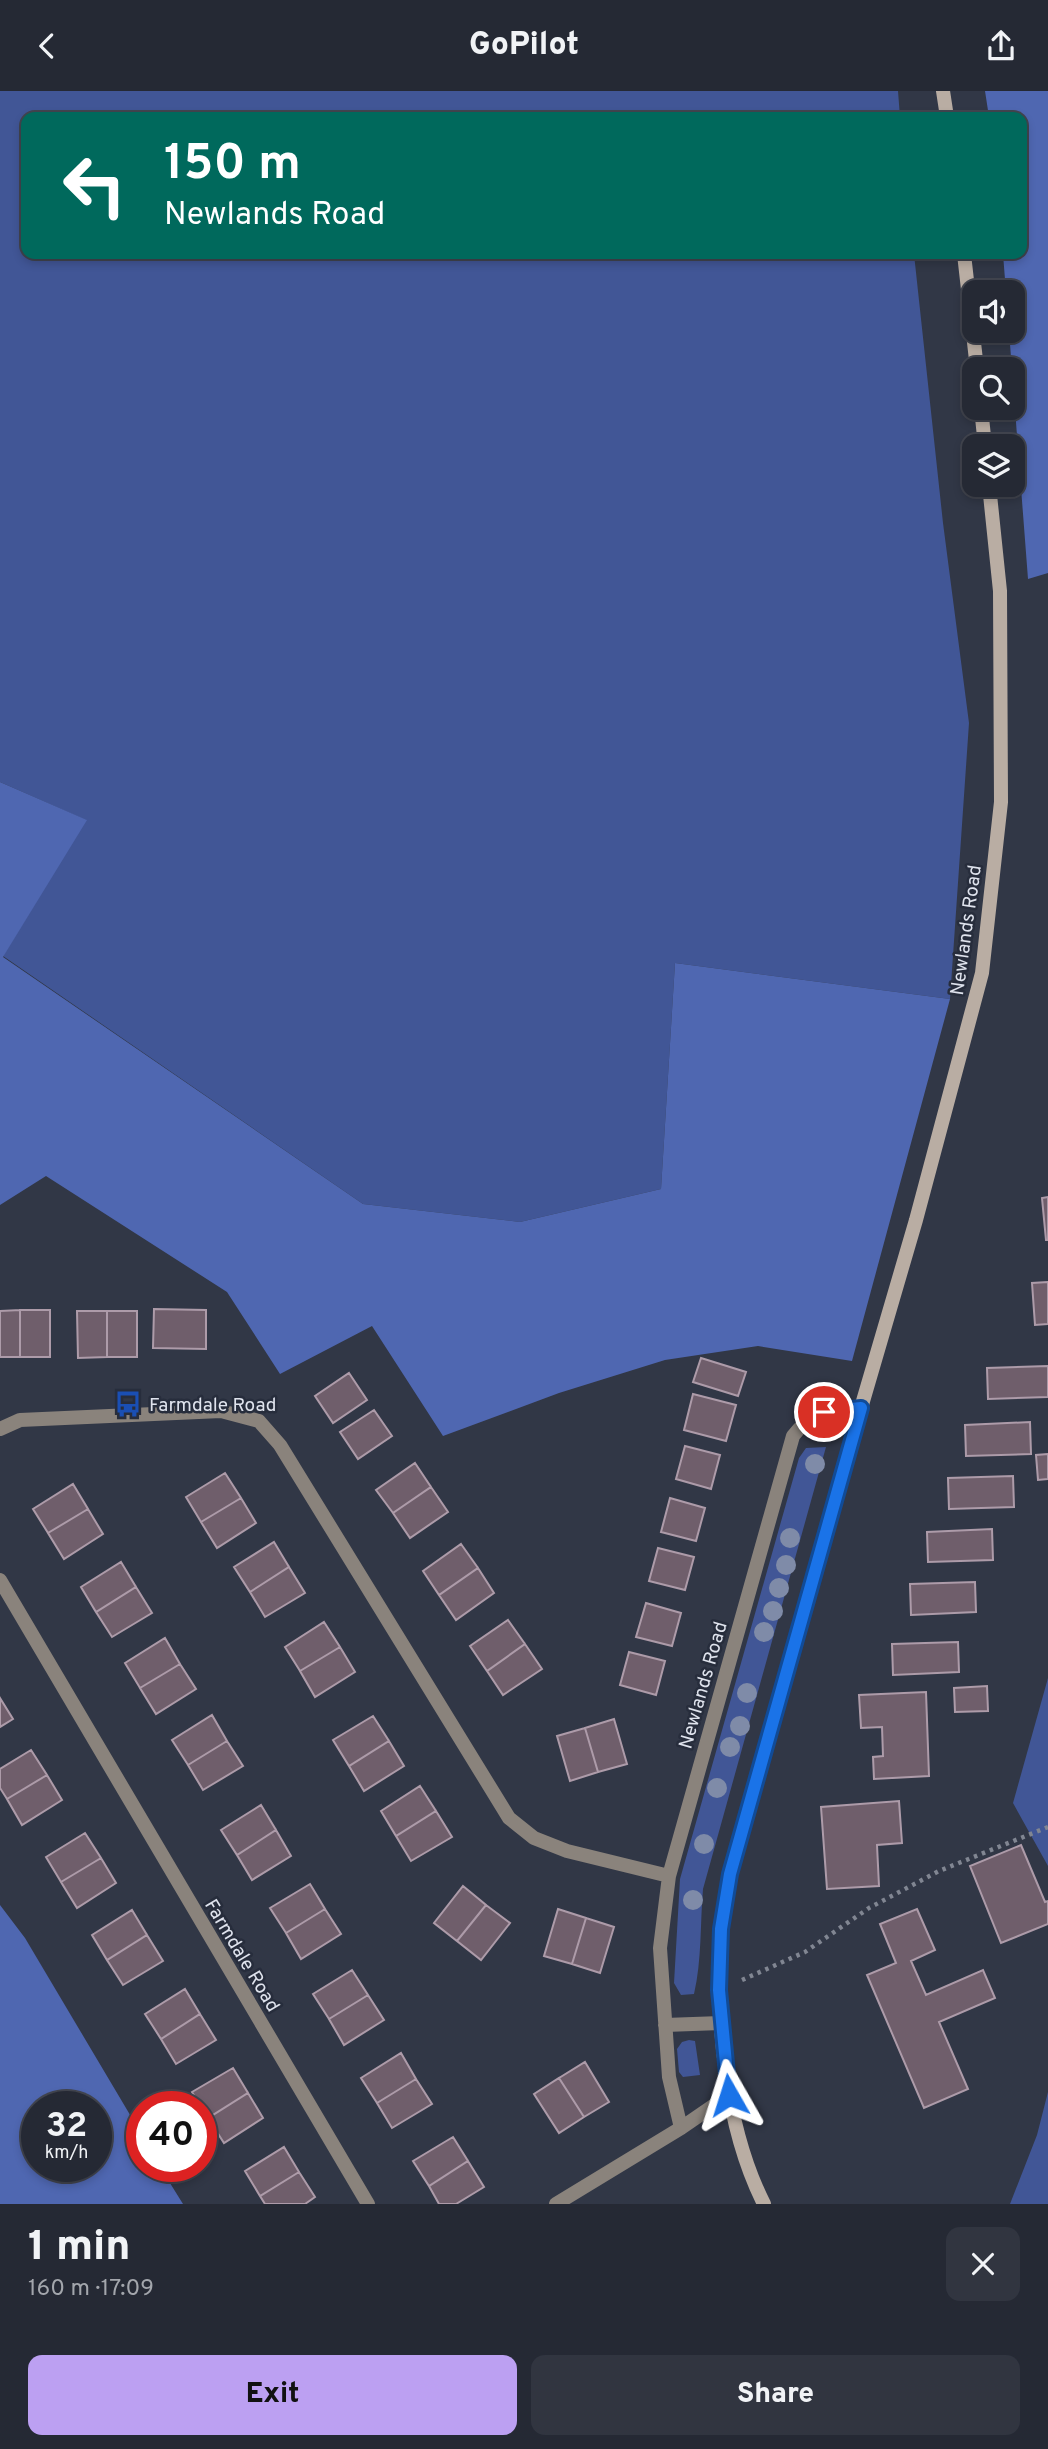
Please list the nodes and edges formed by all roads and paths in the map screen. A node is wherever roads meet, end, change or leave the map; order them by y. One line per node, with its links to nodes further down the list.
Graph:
1 (943, 91): 2 (street)
2 (946, 112)
3 (965, 259): 4 (street)
4 (976, 357)
5 (990, 497): 6 (street, Newlands Road)
6 (861, 1408): 10 (street, Newlands Road); 11 (street, Newlands Road)
7 (0, 1429): 10 (street)
8 (0, 1580): 16 (street, Farmdale Road)
9 (1048, 1827): 11 (path)
10 (669, 1876): 13 (street, Newlands Road)
11 (719, 1990): 12 (street, Newlands Road)
12 (721, 2023): 13 (street); 14 (street, Newlands Road)
13 (666, 2025): 15 (street, Newlands Road)
14 (729, 2095): 15 (street); 18 (street, Newlands Road)
15 (681, 2128): 17 (street)
16 (368, 2204)
17 (556, 2204)
18 (764, 2204)

